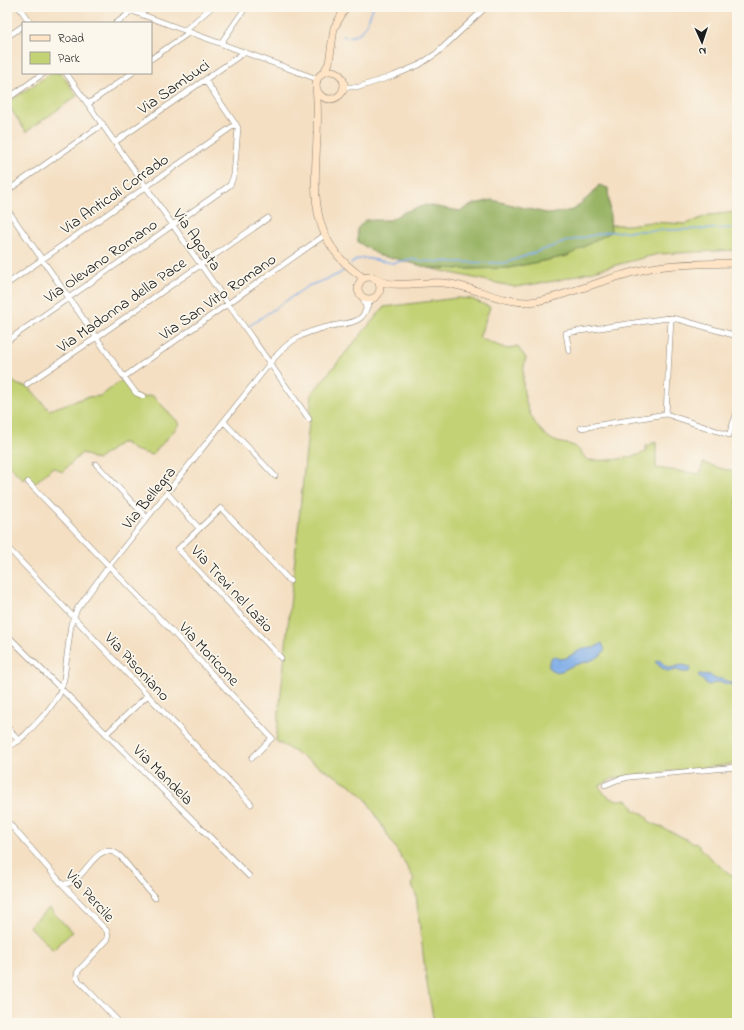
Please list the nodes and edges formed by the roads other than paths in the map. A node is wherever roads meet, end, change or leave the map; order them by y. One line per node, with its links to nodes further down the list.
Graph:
1 (19, 7): 8 (street)
2 (121, 7): 7 (street)
3 (212, 7): 11 (street)
4 (246, 7): 13 (street)
5 (346, 7): 15 (street)
6 (486, 7): 24 (street)
7 (131, 9): 9 (street); 11 (street)
8 (28, 22)
9 (117, 22)
10 (22, 27): 12 (street)
11 (188, 31): 13 (street); 16 (street)
12 (7, 37)
13 (221, 43): 14 (street)
14 (245, 52): 22 (street); 23 (street, Via Sambuci)
15 (330, 57): 17 (street); 18 (street)
16 (152, 58)
17 (324, 72): 18 (street); 22 (street)
18 (337, 72): 24 (street)
19 (43, 74): 26 (street)
20 (67, 74): 28 (street, Via Agosta)
21 (131, 74): 28 (street)
22 (317, 79): 25 (street)
23 (205, 80): 31 (street, Via Olevano Romano); 32 (street, Via Sambuci)
24 (344, 87): 27 (street)
25 (316, 88): 27 (street); 29 (street)
26 (7, 99)
27 (329, 99): 29 (street)
28 (88, 104): 30 (street, Via Agosta)
29 (319, 116): 38 (street)
30 (103, 124): 32 (street, Via Agosta); 34 (street)
31 (236, 124): 33 (street, Via Anticoli Corrado); 37 (street, Via Olevano Romano)
32 (115, 142): 33 (street, Via Agosta)
33 (146, 186): 37 (street, Via Agosta); 39 (street, Via Anticoli Corrado)
34 (7, 191)
35 (7, 209): 39 (street)
36 (268, 218): 41 (street, Via Madonna della Pace)
37 (173, 225): 41 (street, Via Agosta); 49 (street, Via Olevano Romano)
38 (325, 235): 42 (street); 52 (street, Via San Vito Romano)
39 (42, 259): 45 (street, Via Anticoli Corrado); 49 (street)
40 (737, 263): 46 (street)
41 (200, 264): 52 (street, Via Agosta); 56 (street, Via Madonna della Pace)
42 (350, 269): 43 (street); 47 (street)
43 (364, 278): 44 (street); 47 (street)
44 (378, 280): 46 (street); 48 (street)
45 (7, 284)
46 (396, 284): 48 (street)
47 (358, 286): 50 (street)
48 (379, 294): 51 (street)
49 (68, 298): 56 (street); 57 (street, Via Olevano Romano)
50 (363, 298): 51 (street); 53 (street)
51 (372, 299): 53 (street, Via Bellegra)
52 (228, 304): 59 (street, Via Agosta); 60 (street, Via San Vito Romano)
53 (366, 309): 59 (street, Via Bellegra)
54 (671, 318): 55 (street); 58 (street); 64 (street)
55 (737, 336)
56 (96, 337): 60 (street); 61 (street, Via Madonna della Pace)
57 (7, 341)
58 (569, 351)
59 (270, 363): 65 (street, Via Agosta); 66 (street, Via Bellegra)
60 (124, 377): 62 (street)
61 (28, 384)
62 (143, 396)
63 (737, 412): 64 (street)
64 (666, 414): 67 (street)
65 (309, 419)
66 (224, 422): 69 (street); 71 (street, Via Bellegra)
67 (580, 428)
68 (96, 464): 72 (street)
69 (275, 476)
70 (28, 482): 75 (street)
71 (167, 493): 72 (street, Via Bellegra); 73 (street)
72 (147, 518): 75 (street, Via Bellegra)
73 (199, 528): 76 (street, Via Trevi nel Lazio); 79 (street, Via Trevi nel Lazio)
74 (7, 547): 77 (street, Via Pisoniano)
75 (109, 566): 77 (street, Via Bellegra); 86 (street, Via Moricone)
76 (290, 581)
77 (74, 617): 80 (street, Via Bellegra); 81 (street, Via Pisoniano)
78 (7, 635): 80 (street, Via Mandela)
79 (281, 658)
80 (62, 689): 83 (street, Via Mandela); 84 (street, Via Bellegra)
81 (148, 695): 83 (street); 89 (street, Via Pisoniano)
82 (7, 727): 84 (street)
83 (106, 734): 91 (street, Via Mandela)
84 (19, 740): 85 (street, Via Bellegra)
85 (7, 747)
86 (252, 758)
87 (737, 767): 88 (street)
88 (605, 785)
89 (251, 804)
90 (7, 821): 92 (street, Via Percile)
91 (249, 876)
92 (64, 885): 93 (street); 94 (street, Via Percile)
93 (155, 898)
94 (120, 1023)

